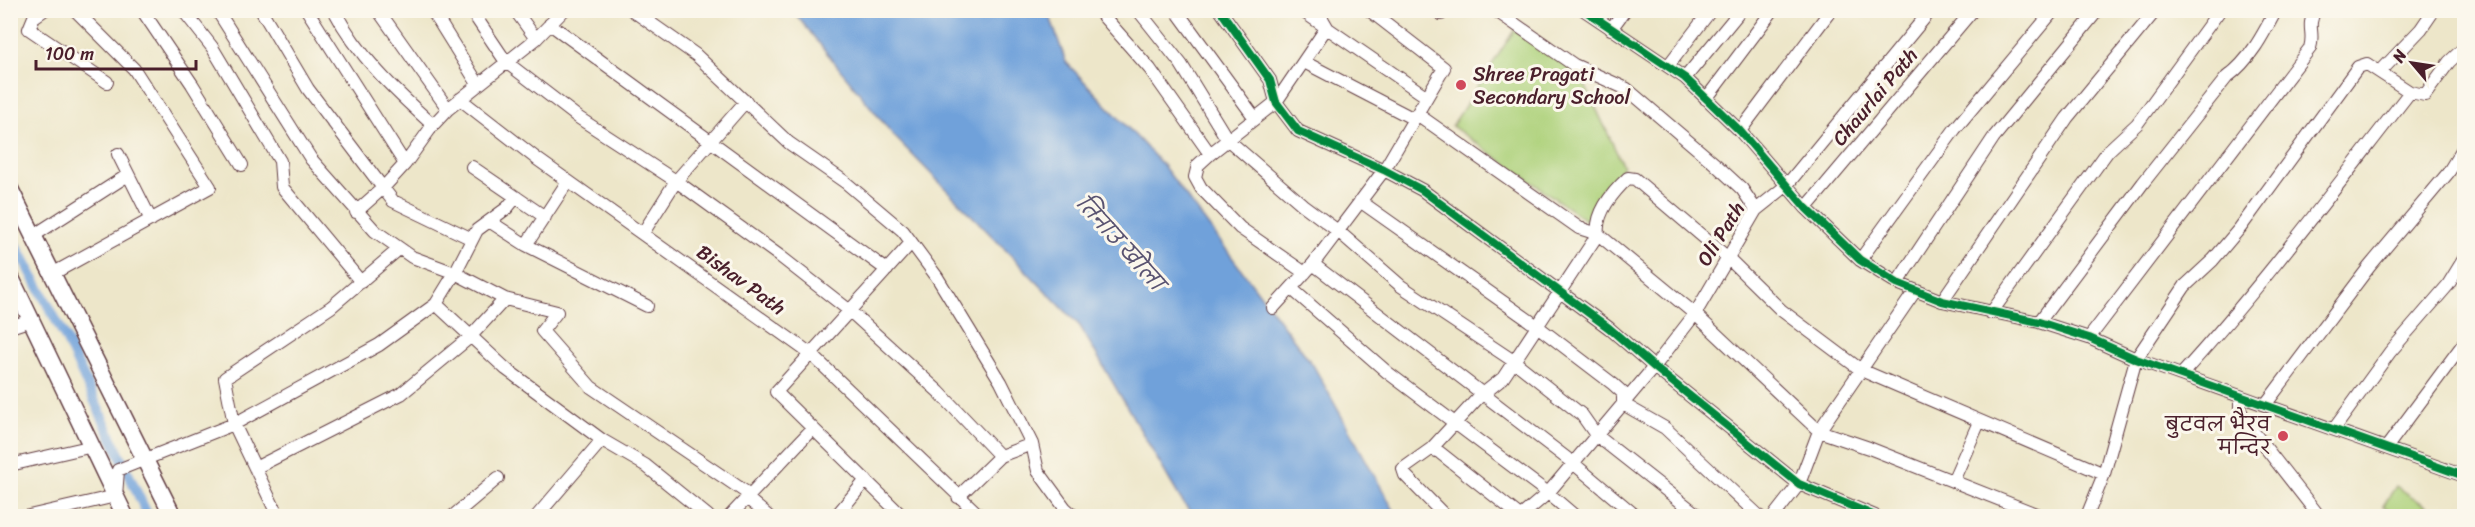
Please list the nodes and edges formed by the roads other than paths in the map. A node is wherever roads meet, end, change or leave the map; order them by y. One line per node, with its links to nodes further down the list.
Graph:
1 (44, 10): 47 (street)
2 (75, 10): 81 (street)
3 (142, 10): 66 (street)
4 (183, 10): 99 (street)
5 (217, 10): 79 (street)
6 (261, 10): 73 (street)
7 (307, 10): 65 (street)
8 (334, 10): 58 (street)
9 (378, 10): 55 (street)
10 (432, 10): 48 (street)
11 (471, 10): 42 (street)
12 (515, 10): 40 (street)
13 (632, 10): 53 (street)
14 (1098, 10): 64 (street)
15 (1138, 10): 60 (street)
16 (1176, 10): 57 (street)
17 (1220, 10): 54 (street)
18 (1301, 10): 38 (street)
19 (1322, 10): 38 (street)
20 (1369, 10): 50 (street)
21 (1495, 10): 78 (street)
22 (1584, 10): 39 (street)
23 (1625, 10): 39 (street)
24 (1711, 10): 44 (street)
25 (1741, 10): 46 (street)
26 (1773, 10): 52 (street)
27 (1831, 10): 59 (street)
28 (1931, 10): 72 (street, Oli Path)
29 (1973, 10): 77 (street, Chaurlai Path)
30 (2054, 10): 93 (street)
31 (2098, 10): 100 (street)
32 (2156, 10): 105 (street)
33 (2220, 10): 110 (street)
34 (2276, 10): 113 (street)
35 (2315, 10): 117 (street)
36 (2434, 10): 45 (street)
37 (557, 15): 40 (street); 61 (street)
38 (1327, 27): 43 (street); 50 (street)
39 (1611, 28): 44 (street)
40 (536, 39): 42 (street)
41 (2464, 48): 49 (street)
42 (506, 62): 48 (street); 70 (street)
43 (1304, 62): 54 (street); 56 (street)
44 (1668, 66): 46 (street)
45 (2380, 72): 49 (street); 120 (street)
46 (1685, 78): 52 (street)
47 (107, 82)
48 (478, 84): 51 (street)
49 (2410, 92): 124 (street)
50 (1427, 97): 56 (street)
51 (460, 99): 55 (street); 71 (street, Bishav Path)
52 (1706, 99): 59 (street)
53 (746, 101): 61 (street); 88 (street)
54 (1276, 102): 57 (street); 68 (street)
55 (448, 109): 58 (street)
56 (1415, 116): 68 (street); 85 (street)
57 (1255, 118): 60 (street)
58 (433, 126): 65 (street)
59 (1740, 131): 72 (street)
60 (1227, 138): 64 (street); 83 (street)
61 (712, 140): 70 (street); 95 (street)
62 (2464, 147): 128 (street)
63 (118, 154): 69 (street)
64 (1210, 154): 94 (street)
65 (405, 164): 73 (street)
66 (242, 165)
67 (472, 167): 75 (street)
68 (1384, 170): 76 (street); 102 (street)
69 (128, 175): 81 (street); 86 (street)
70 (676, 181): 84 (street); 109 (street)
71 (568, 182): 80 (street); 84 (street, Bishav Path)
72 (1786, 186): 77 (street); 78 (street, Oli Path)
73 (383, 188): 79 (street); 87 (street)
74 (10, 189): 86 (main road)
75 (516, 197): 80 (street); 82 (street)
76 (1360, 201): 83 (street); 114 (street)
77 (1806, 208): 93 (street)
78 (1756, 210): 91 (street, Oli Path)
79 (356, 212): 90 (street)
80 (545, 217): 89 (street)
81 (151, 220): 97 (street)
82 (489, 221): 87 (street); 89 (street)
83 (1338, 231): 94 (street); 121 (street)
84 (643, 233): 119 (street, Bishav Path)
85 (1598, 234): 91 (street); 102 (street); 111 (street)
86 (33, 236): 97 (main road)
87 (472, 239): 96 (street)
88 (911, 243): 95 (street); 137 (street)
89 (526, 246): 107 (street)
90 (399, 249): 96 (street); 99 (street)
91 (1728, 258): 111 (street, Oli Path); 123 (street)
92 (2464, 259): 133 (street)
93 (1860, 260): 100 (street)
94 (1309, 269): 101 (street); 125 (street)
95 (887, 270): 109 (street)
96 (455, 273): 104 (street); 106 (street)
97 (52, 274): 142 (main road)
98 (10, 276): 112 (main road)
99 (361, 282): 131 (street)
100 (1897, 283): 103 (street)
101 (1292, 289): 108 (street); 130 (street)
102 (1559, 291): 114 (street); 122 (street)
103 (1915, 291): 105 (street); 123 (street)
104 (505, 299): 116 (street); 154 (street)
105 (1942, 301): 110 (street)
106 (436, 304): 116 (street); 131 (street)
107 (647, 306)
108 (1273, 308)
109 (850, 311): 119 (street); 141 (street)
110 (1991, 313): 113 (street)
111 (1695, 314): 122 (street, Oli Path); 134 (street)
112 (31, 320): 115 (street); 138 (main road)
113 (2038, 322): 117 (street)
114 (1537, 326): 121 (street); 127 (street)
115 (10, 327)
116 (470, 337): 136 (street); 145 (street)
117 (2089, 338): 120 (street)
118 (2464, 343): 139 (street)
119 (810, 354): 132 (street); 155 (street, Bishav Path)
120 (2136, 359): 124 (street); 146 (street)
121 (1515, 362): 125 (street); 135 (street)
122 (1654, 367): 127 (street, Oli Path); 151 (street)
123 (1861, 370): 129 (street); 134 (street)
124 (2181, 375): 126 (street)
125 (1484, 395): 130 (street); 143 (street)
126 (2240, 396): 128 (street); 180 (street)
127 (1623, 404): 135 (street, Oli Path); 175 (street)
128 (2265, 405): 133 (street)
129 (1979, 422): 146 (street); 150 (street)
130 (1454, 423): 140 (street); 152 (street)
131 (234, 424): 142 (street); 145 (street)
132 (813, 428): 149 (street); 154 (street)
133 (2334, 429): 139 (street)
134 (1819, 431): 150 (street); 151 (street)
135 (1596, 435): 143 (street, Oli Path); 174 (street)
136 (602, 440): 162 (street); 163 (street)
137 (1032, 444): 141 (street); 169 (street)
138 (93, 446): 144 (street); 153 (main road)
139 (2386, 448): 147 (street)
140 (1431, 449): 170 (street); 171 (street)
141 (1000, 456): 155 (street)
142 (138, 462): 153 (street); 159 (main road)
143 (1573, 463): 152 (street, Oli Path); 173 (street)
144 (10, 465)
145 (255, 468): 160 (street)
146 (2104, 474): 179 (street)
147 (2464, 476)
148 (498, 478): 161 (street)
149 (866, 480): 166 (street); 167 (street)
150 (1953, 481): 178 (street)
151 (1799, 484): 176 (street); 177 (street)
152 (1548, 493): 171 (street, Oli Path); 172 (street)
153 (116, 496): 157 (street); 158 (main road)
154 (748, 497): 164 (street); 165 (street)
155 (958, 497): 156 (street, Bishav Path)
156 (975, 512): 168 (street)
157 (29, 516)
158 (125, 516)
159 (173, 516)
160 (278, 516)
161 (453, 516)
162 (537, 516)
163 (708, 516)
164 (730, 516)
165 (768, 516)
166 (836, 516)
167 (902, 516)
168 (960, 516)
169 (1074, 516)
170 (1445, 516)
171 (1520, 516)
172 (1575, 516)
173 (1636, 516)
174 (1699, 516)
175 (1759, 516)
176 (1774, 516)
177 (1875, 516)
178 (2041, 516)
179 (2087, 516)
180 (2319, 516)

